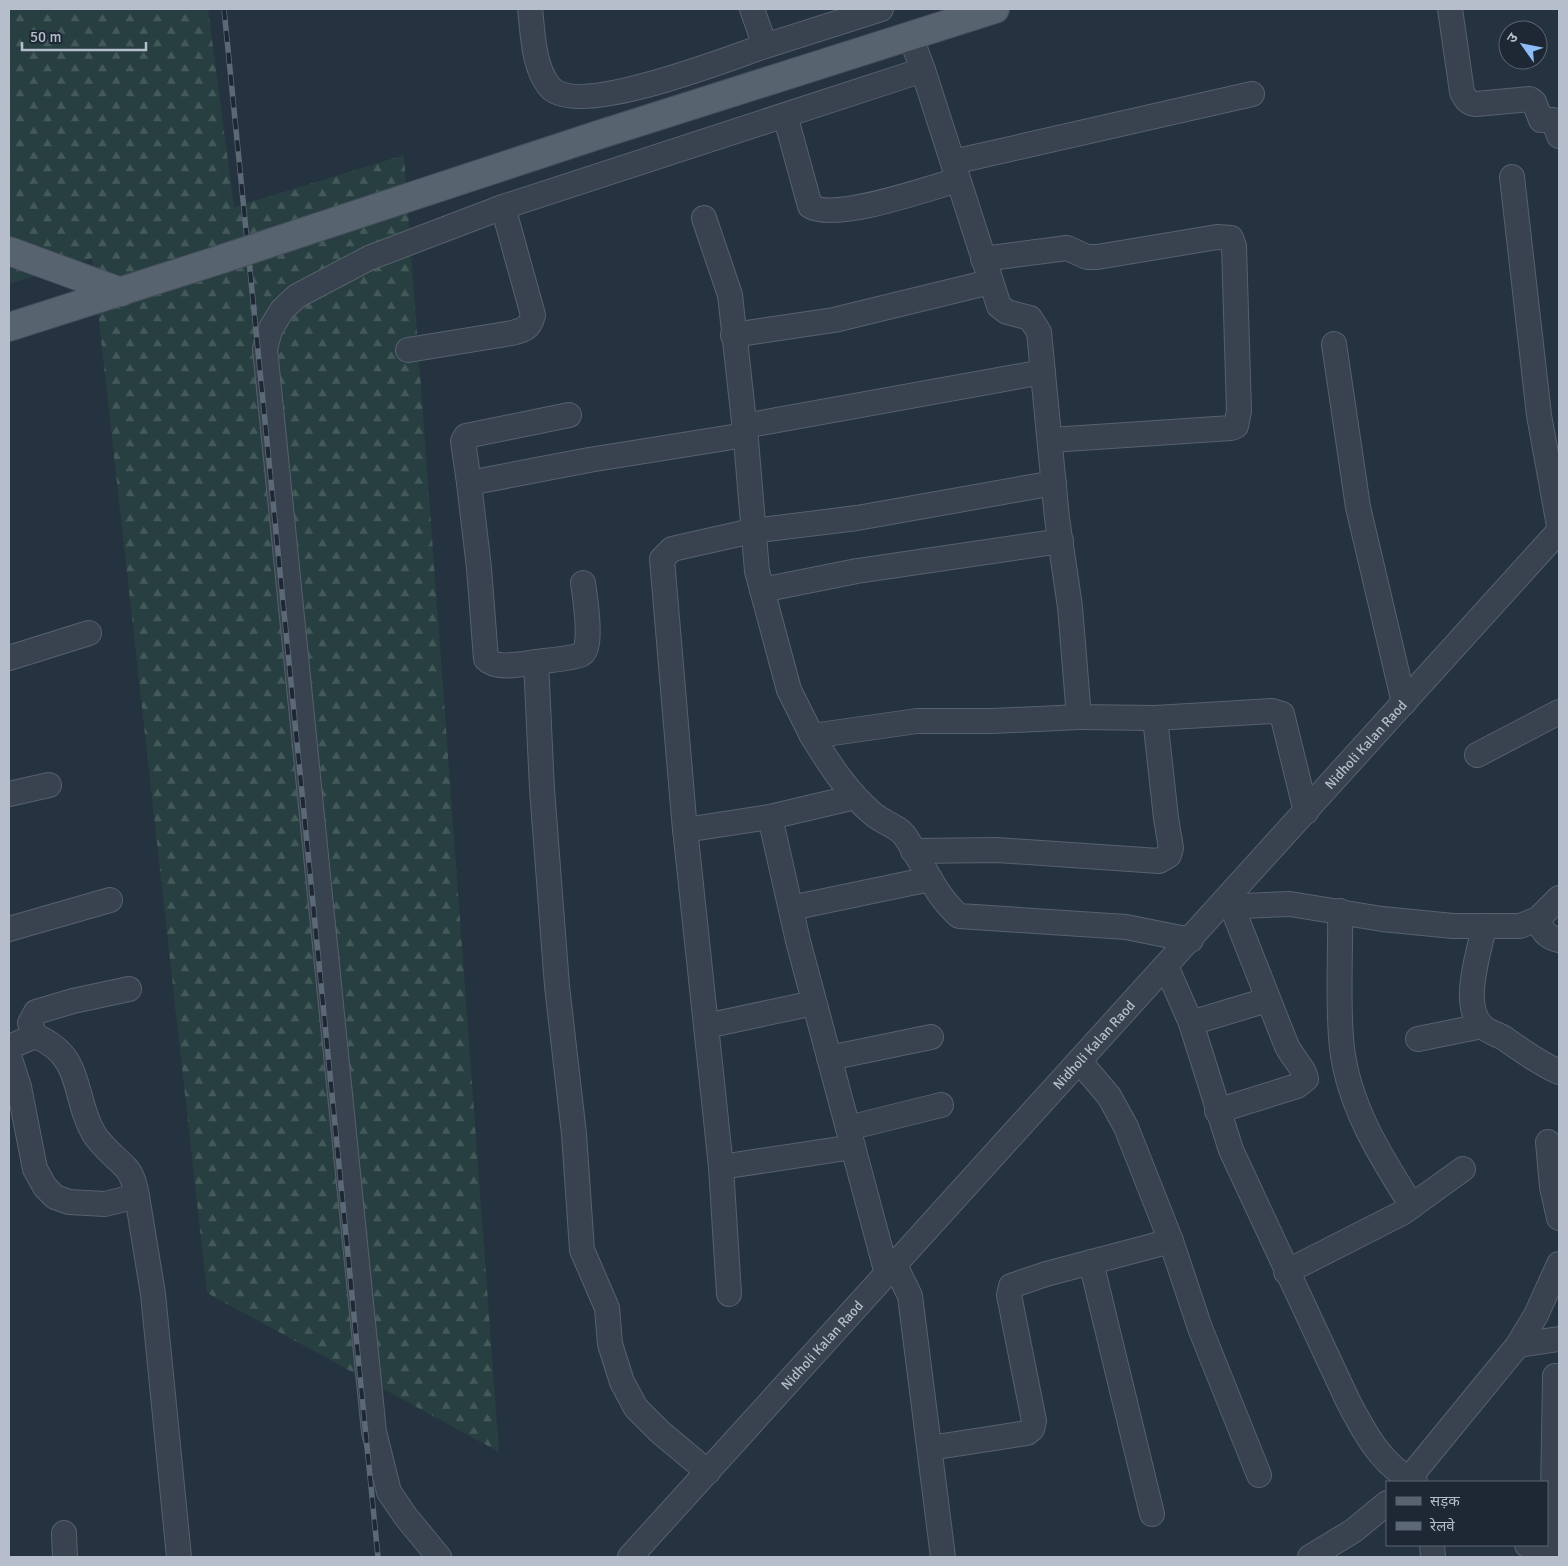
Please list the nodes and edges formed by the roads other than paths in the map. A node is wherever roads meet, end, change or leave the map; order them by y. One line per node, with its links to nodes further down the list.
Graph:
1 (530, 9): 8 (street)
2 (752, 9): 8 (street)
3 (881, 9): 8 (street)
4 (995, 9): 6 (main road)
5 (1450, 9): 12 (street)
6 (954, 14): 7 (main road)
7 (910, 35): 9 (street); 20 (main road, bridge)
8 (765, 46)
9 (923, 70): 11 (street); 13 (street)
10 (1252, 94): 13 (street)
11 (785, 114): 13 (street); 15 (street)
12 (1557, 125)
13 (956, 171): 18 (street)
14 (1512, 177): 31 (street)
15 (503, 207): 24 (street); 108 (street)
16 (704, 218): 22 (street)
17 (9, 251): 20 (main road)
18 (983, 259): 19 (street); 28 (street)
19 (990, 282): 22 (street); 25 (street)
20 (121, 292): 21 (main road)
21 (9, 327)
22 (733, 336): 27 (street)
23 (1334, 344): 40 (street)
24 (408, 350)
25 (1043, 372): 27 (street); 28 (street)
26 (568, 415): 29 (street)
27 (745, 430): 29 (street); 32 (street)
28 (1051, 440): 30 (street)
29 (469, 483): 39 (street)
30 (1054, 483): 32 (street); 34 (street)
31 (1559, 526)
32 (752, 531): 36 (street); 51 (street)
33 (1559, 531): 40 (street, Nidholi Kalan Raod)
34 (1061, 541): 36 (street); 42 (street)
35 (583, 583): 39 (street)
36 (762, 590): 44 (street)
37 (89, 633): 38 (street)
38 (9, 658)
39 (536, 662): 99 (street)
40 (1404, 703): 49 (street, Nidholi Kalan Raod)
41 (1559, 712): 45 (street)
42 (1079, 717): 43 (street); 44 (street)
43 (1155, 718): 49 (street); 52 (street)
44 (812, 736): 48 (street)
45 (1477, 754)
46 (49, 785): 47 (street)
47 (9, 794)
48 (855, 797): 50 (street); 52 (street)
49 (1306, 812): 56 (street, Nidholi Kalan Raod)
50 (770, 817): 51 (street); 57 (street)
51 (685, 830): 69 (street)
52 (913, 851): 53 (street)
53 (930, 879): 57 (street); 62 (street)
54 (1559, 898): 59 (street)
55 (110, 900): 61 (street)
56 (1226, 907): 58 (street); 62 (street, Nidholi Kalan Raod); 66 (street)
57 (790, 908): 67 (street)
58 (1340, 911): 60 (street); 86 (street)
59 (1538, 919): 60 (street); 63 (street)
60 (1484, 927): 70 (street)
61 (9, 929)
62 (1191, 940): 64 (street, Nidholi Kalan Raod)
63 (1559, 940)
64 (1166, 966): 68 (street); 77 (street, Nidholi Kalan Raod)
65 (129, 988): 71 (street)
66 (1267, 1000): 68 (street); 80 (street)
67 (814, 1003): 69 (street); 76 (street)
68 (1191, 1023): 80 (street)
69 (706, 1026): 83 (street)
70 (1482, 1026): 73 (street); 78 (street)
71 (35, 1036): 74 (street); 85 (street)
72 (931, 1038): 76 (street)
73 (1418, 1038)
74 (9, 1047)
75 (9, 1056): 85 (street)
76 (829, 1058): 81 (street)
77 (1080, 1062): 88 (street); 91 (street, Nidholi Kalan Raod)
78 (1559, 1072)
79 (941, 1105): 81 (street)
80 (1217, 1111): 92 (street)
81 (850, 1138): 83 (street); 91 (street)
82 (1548, 1142): 87 (street)
83 (721, 1167): 93 (street)
84 (1463, 1169): 86 (street)
85 (137, 1196): 107 (street)
86 (1412, 1206): 92 (street)
87 (1559, 1218)
88 (1171, 1241): 89 (street); 100 (street)
89 (1091, 1262): 98 (street); 104 (street)
90 (1559, 1264): 95 (street)
91 (891, 1270): 98 (street); 99 (street, Nidholi Kalan Raod)
92 (1286, 1272): 101 (street)
93 (729, 1294)
94 (1559, 1339): 95 (street)
95 (1518, 1345): 101 (street)
96 (1556, 1376): 97 (street)
97 (1557, 1431): 103 (street)
98 (930, 1448): 110 (street)
99 (708, 1472): 109 (street, Nidholi Kalan Raod)
100 (1259, 1475)
101 (1410, 1481)
102 (1386, 1504): 111 (street)
103 (1548, 1505)
104 (1152, 1514)
105 (64, 1533): 106 (street)
106 (65, 1557)
107 (178, 1557)
108 (439, 1557)
109 (630, 1557)
110 (943, 1557)
111 (1310, 1557)

